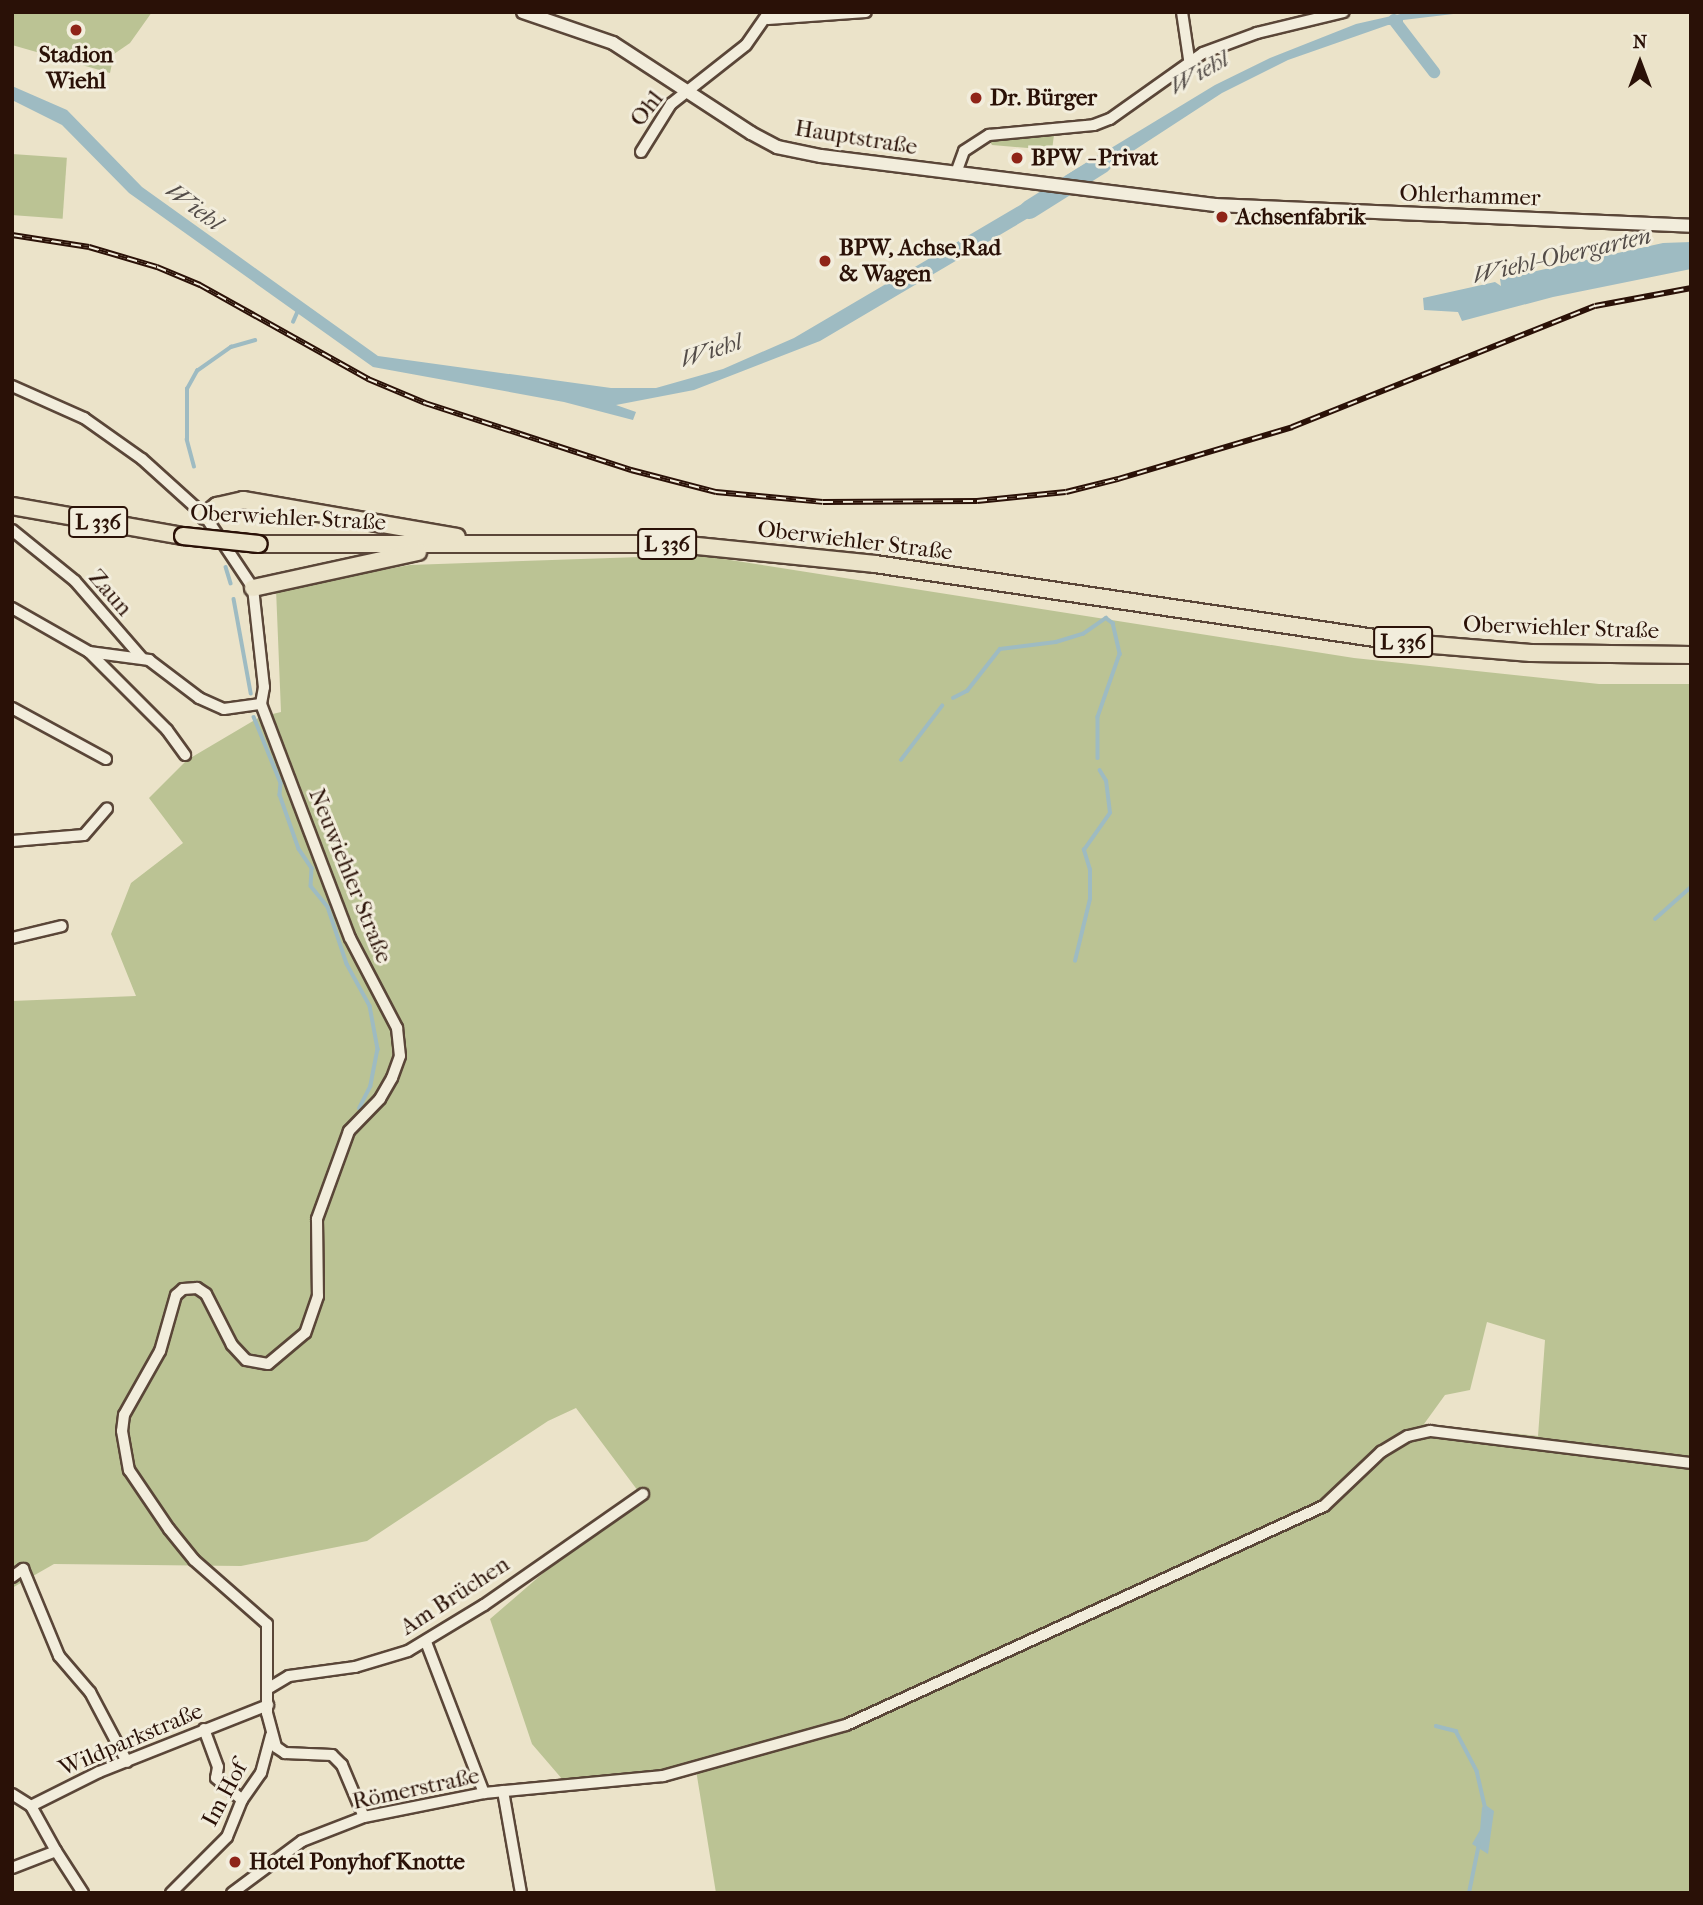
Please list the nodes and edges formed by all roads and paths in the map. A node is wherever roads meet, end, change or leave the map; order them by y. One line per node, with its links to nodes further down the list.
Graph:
1 (523, 12): 7 (street, Hauptstraße)
2 (866, 12): 5 (street)
3 (1182, 12): 6 (street)
4 (1344, 12): 6 (street)
5 (769, 16): 7 (street, Ohl)
6 (1189, 59): 9 (street)
7 (687, 92): 8 (street, Ohl); 9 (street, Hauptstraße)
8 (641, 152)
9 (956, 173): 10 (street, Ohlerhammer)
10 (1691, 226)
11 (12, 386): 13 (street, Neuwiehler Straße)
12 (12, 506): 16 (main road, Oberwiehler Straße / L 336, bridge)
13 (205, 516): 15 (main road, L 336); 17 (street, Neuwiehler Straße)
14 (12, 530): 21 (street, Zaun)
15 (533, 544): 16 (main road, Oberwiehler Straße / L 336); 20 (main road, Oberwiehler Straße / L 336)
16 (440, 546): 17 (main road, L 336)
17 (253, 588): 22 (street, Neuwiehler Straße)
18 (12, 608): 19 (street, Zaun)
19 (89, 652): 21 (street, Zaun); 24 (street, Zaun)
20 (1691, 655)
21 (142, 658): 22 (street, Zaun)
22 (261, 704): 34 (street, Neuwiehler Straße)
23 (12, 708): 25 (street)
24 (185, 755)
25 (106, 759)
26 (107, 809): 27 (street)
27 (12, 841)
28 (62, 926): 29 (street)
29 (12, 938)
30 (1691, 1463): 39 (street, Römerstraße)
31 (643, 1494): 33 (street, Am Brüchen)
32 (12, 1577): 38 (street)
33 (426, 1642): 34 (street, Am Brüchen); 40 (street)
34 (269, 1688): 35 (street)
35 (268, 1705): 36 (street, Wildparkstraße); 37 (street)
36 (204, 1729): 38 (street, Wildparkstraße); 42 (street)
37 (271, 1734): 42 (street, Im Hof); 44 (street)
38 (127, 1762): 43 (street, Wildparkstraße)
39 (503, 1791): 40 (street, Römerstraße); 50 (street, Römerstraße)
40 (484, 1793): 44 (street, Römerstraße)
41 (12, 1794): 43 (street)
42 (242, 1800): 48 (street, Im Hof)
43 (31, 1806): 45 (street)
44 (363, 1817): 49 (street, Römerstraße)
45 (56, 1851): 46 (street); 47 (street)
46 (12, 1868)
47 (83, 1893)
48 (171, 1893)
49 (232, 1893)
50 (521, 1893)

